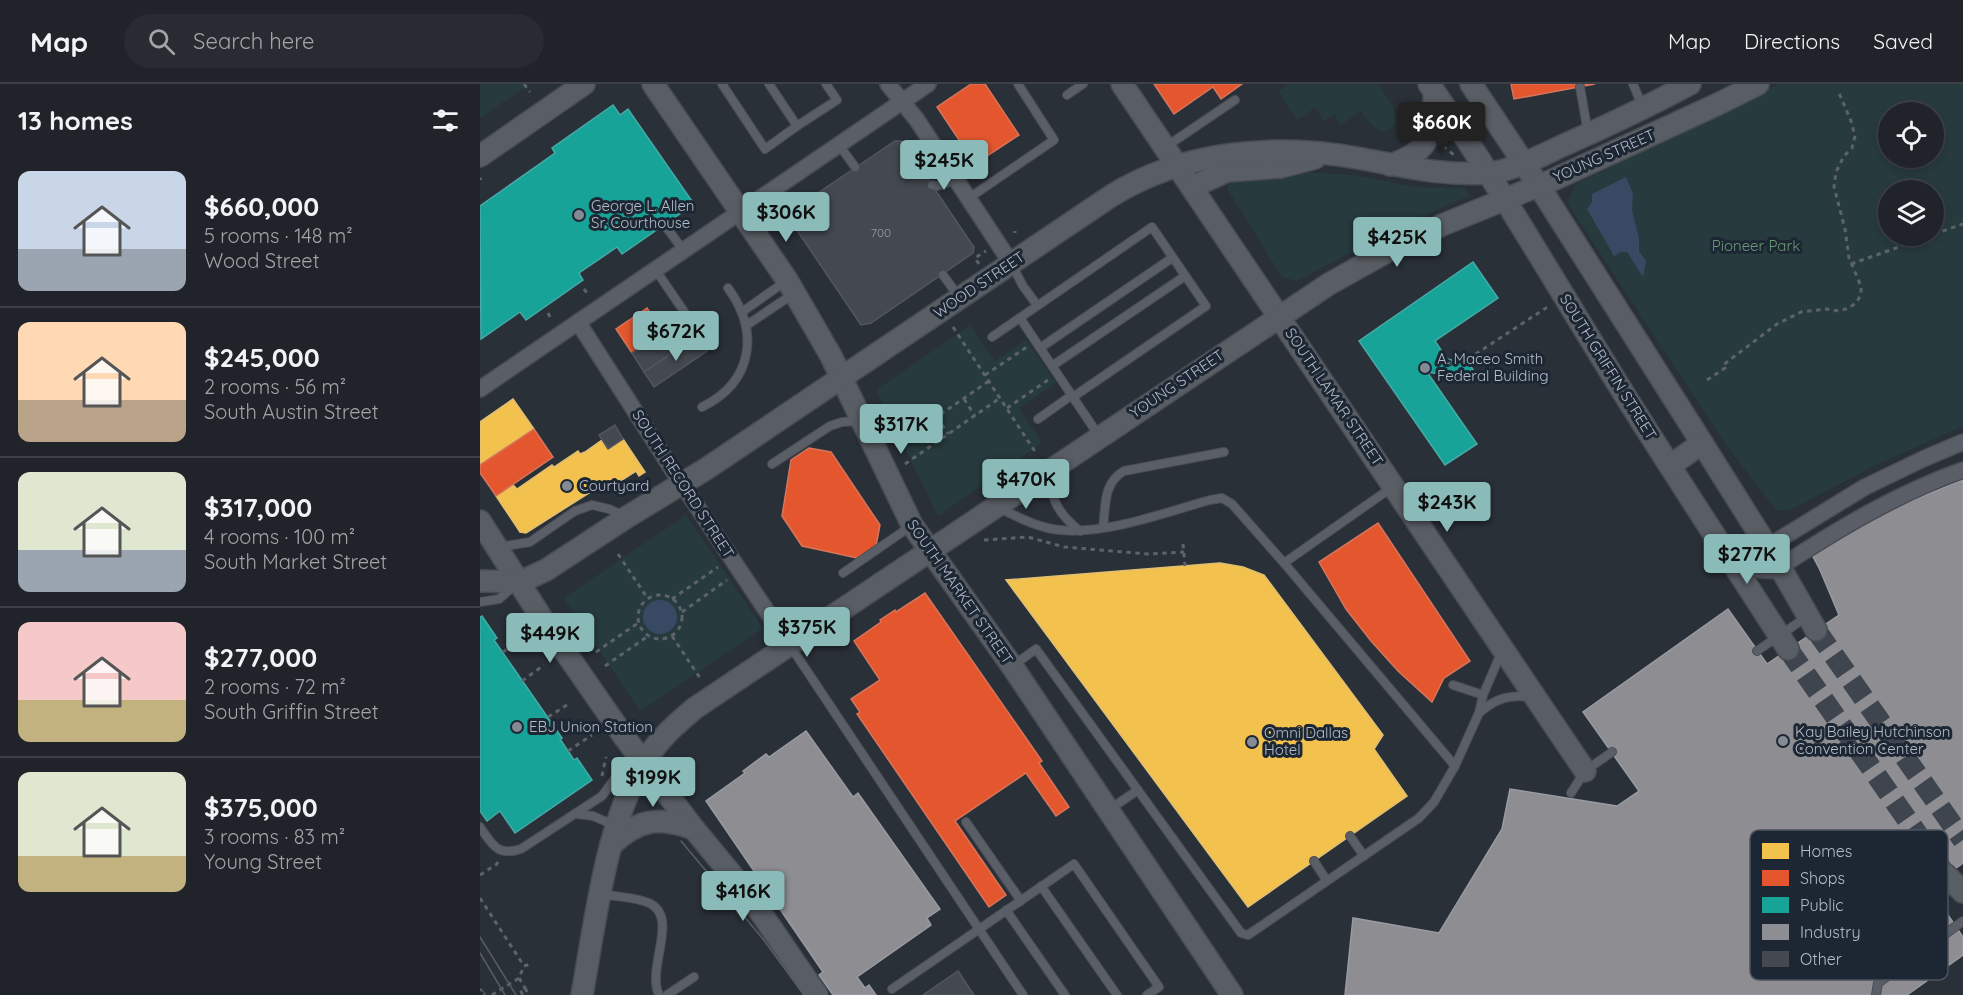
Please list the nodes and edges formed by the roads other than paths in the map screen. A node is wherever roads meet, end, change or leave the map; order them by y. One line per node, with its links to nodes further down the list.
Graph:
1 (584, 84): 26 (main road)
2 (653, 84): 38 (main road, SOUTH MARKET STREET)
3 (722, 84): 21 (lane)
4 (769, 84): 21 (lane)
5 (826, 84): 21 (lane)
6 (888, 84): 19 (street)
7 (928, 84): 19 (street)
8 (1018, 84): 36 (lane)
9 (1083, 84): 17 (lane)
10 (1122, 84): 24 (main road, SOUTH LAMAR STREET)
11 (1471, 84): 27 (main road)
12 (1633, 84): 20 (lane)
13 (1690, 84): 20 (main road, YOUNG STREET)
14 (1758, 84): 34 (main road, YOUNG STREET)
15 (1580, 87): 22 (lane)
16 (1431, 88): 28 (main road); 31 (main road, SOUTH GRIFFIN STREET)
17 (1067, 95)
18 (1235, 100): 24 (lane)
19 (902, 102): 23 (street); 32 (street)
20 (1643, 109): 22 (main road, YOUNG STREET)
21 (798, 126)
22 (1588, 134): 27 (main road, YOUNG STREET)
23 (839, 145): 30 (lane); 38 (street)
24 (1164, 148): 29 (main road, SOUTH LAMAR STREET)
25 (1326, 153): 28 (main road, WOOD STREET); 29 (main road, WOOD STREET); 35 (main road)
26 (480, 156)
27 (1524, 163): 31 (main road, YOUNG STREET); 34 (main road)
28 (1390, 165): 31 (main road, WOOD STREET)
29 (1177, 166): 35 (main road, SOUTH LAMAR STREET); 42 (main road, WOOD STREET)
30 (855, 167)
31 (1490, 173): 37 (main road, SOUTH GRIFFIN STREET)
32 (956, 180): 33 (lane); 36 (street)
33 (932, 185)
34 (1539, 186): 37 (main road, YOUNG STREET); 67 (main road)
35 (1192, 188): 52 (main road, SOUTH LAMAR STREET)
36 (969, 198): 42 (street)
37 (1504, 200): 52 (main road, YOUNG STREET); 70 (main road, SOUTH GRIFFIN STREET)
38 (741, 211): 40 (street); 46 (main road, SOUTH MARKET STREET)
39 (664, 224): 40 (lane)
40 (683, 250): 43 (street)
41 (1173, 258): 45 (lane); 49 (lane); 57 (lane)
42 (1011, 263): 48 (main road, WOOD STREET); 49 (lane)
43 (655, 269): 51 (lane); 54 (street)
44 (943, 275): 48 (lane)
45 (1185, 276): 58 (lane); 61 (lane)
46 (791, 286): 50 (lane); 55 (lane); 59 (main road, SOUTH MARKET STREET)
47 (728, 288): 50 (lane)
48 (960, 298): 59 (main road, WOOD STREET)
49 (1037, 305): 53 (lane)
50 (742, 312): 55 (lane)
51 (685, 313)
52 (1279, 316): 65 (main road, YOUNG STREET); 74 (main road, SOUTH LAMAR STREET)
53 (1020, 318): 56 (lane); 57 (lane)
54 (578, 322): 60 (street); 73 (street, SOUTH RECORD STREET)
55 (747, 325): 62 (lane)
56 (992, 337)
57 (1038, 345): 58 (lane)
58 (1052, 366): 61 (lane)
59 (842, 377): 64 (main road, SOUTH MARKET STREET); 73 (main road, WOOD STREET)
60 (480, 389)
61 (1073, 396): 63 (lane); 65 (lane)
62 (702, 407)
63 (1038, 419)
64 (863, 421): 69 (lane); 78 (main road, SOUTH MARKET STREET)
65 (1100, 436): 72 (main road, YOUNG STREET)
66 (1963, 442): 82 (street)
67 (1702, 443): 70 (main road); 82 (main road)
68 (1224, 452): 79 (lane)
69 (772, 464)
70 (1670, 466): 84 (main road, SOUTH GRIFFIN STREET)
71 (1963, 470): 86 (street)
72 (1047, 472): 75 (main road, YOUNG STREET); 80 (lane)
73 (682, 483): 76 (main road, WOOD STREET); 93 (street, SOUTH RECORD STREET)
74 (1393, 486): 85 (lane); 94 (main road, SOUTH LAMAR STREET)
75 (997, 507): 80 (lane); 83 (main road, YOUNG STREET)
76 (627, 517): 81 (lane); 89 (main road, WOOD STREET)
77 (480, 521): 81 (main road)
78 (912, 525): 83 (main road, SOUTH MARKET STREET); 87 (lane)
79 (1103, 527): 80 (lane); 85 (lane)
80 (1080, 531)
81 (498, 547): 89 (main road)
82 (1767, 547): 86 (main road)
83 (930, 551): 93 (main road, YOUNG STREET); 96 (main road, SOUTH MARKET STREET)
84 (1726, 553): 86 (main road); 92 (main road, SOUTH GRIFFIN STREET)
85 (1284, 563): 103 (lane)
86 (1780, 567): 91 (main road)
87 (843, 573)
88 (480, 581): 89 (main road)
89 (520, 582): 90 (lane); 102 (main road)
90 (480, 602)
91 (1812, 623): 92 (lane)
92 (1784, 642): 95 (lane)
93 (790, 646): 102 (main road, YOUNG STREET); 124 (lane)
94 (1502, 650): 98 (lane); 99 (main road, SOUTH LAMAR STREET)
95 (1757, 651)
96 (1012, 666): 105 (lane); 107 (main road, SOUTH MARKET STREET)
97 (1453, 685): 98 (lane)
98 (1483, 695): 100 (lane)
99 (1535, 698): 100 (lane); 104 (main road, SOUTH LAMAR STREET)
100 (1479, 713): 103 (lane)
101 (1612, 752): 104 (lane)
102 (644, 762): 108 (lane); 111 (main road); 112 (main road, YOUNG STREET)
103 (1455, 766): 114 (lane)
104 (1585, 771): 106 (lane)
105 (1138, 790): 107 (lane); 117 (lane)
106 (1570, 793)
107 (1108, 810): 137 (main road, SOUTH MARKET STREET)
108 (576, 814): 110 (lane); 112 (lane)
109 (966, 822): 121 (lane)
110 (480, 827)
111 (694, 829): 112 (main road); 132 (main road)
112 (614, 836): 120 (main road, YOUNG STREET)
113 (1350, 836): 114 (lane)
114 (1364, 856): 117 (lane)
115 (1314, 861): 117 (lane)
116 (1948, 877): 119 (main road)
117 (1327, 881)
118 (1041, 886): 121 (lane); 135 (lane); 136 (lane)
119 (1963, 892)
120 (601, 893): 129 (main road, YOUNG STREET); 130 (lane)
121 (1021, 901): 122 (lane)
122 (1006, 910): 124 (lane); 134 (lane)
123 (1963, 921): 125 (lane)
124 (979, 929): 128 (lane); 133 (lane)
125 (1948, 932)
126 (694, 977): 131 (lane)
127 (1882, 980): 138 (lane)
128 (892, 989)
129 (582, 995)
130 (659, 995)
131 (668, 995)
132 (817, 995)
133 (1023, 995)
134 (1065, 995)
135 (1117, 995)
136 (1147, 995)
137 (1232, 995)
138 (1876, 995)

